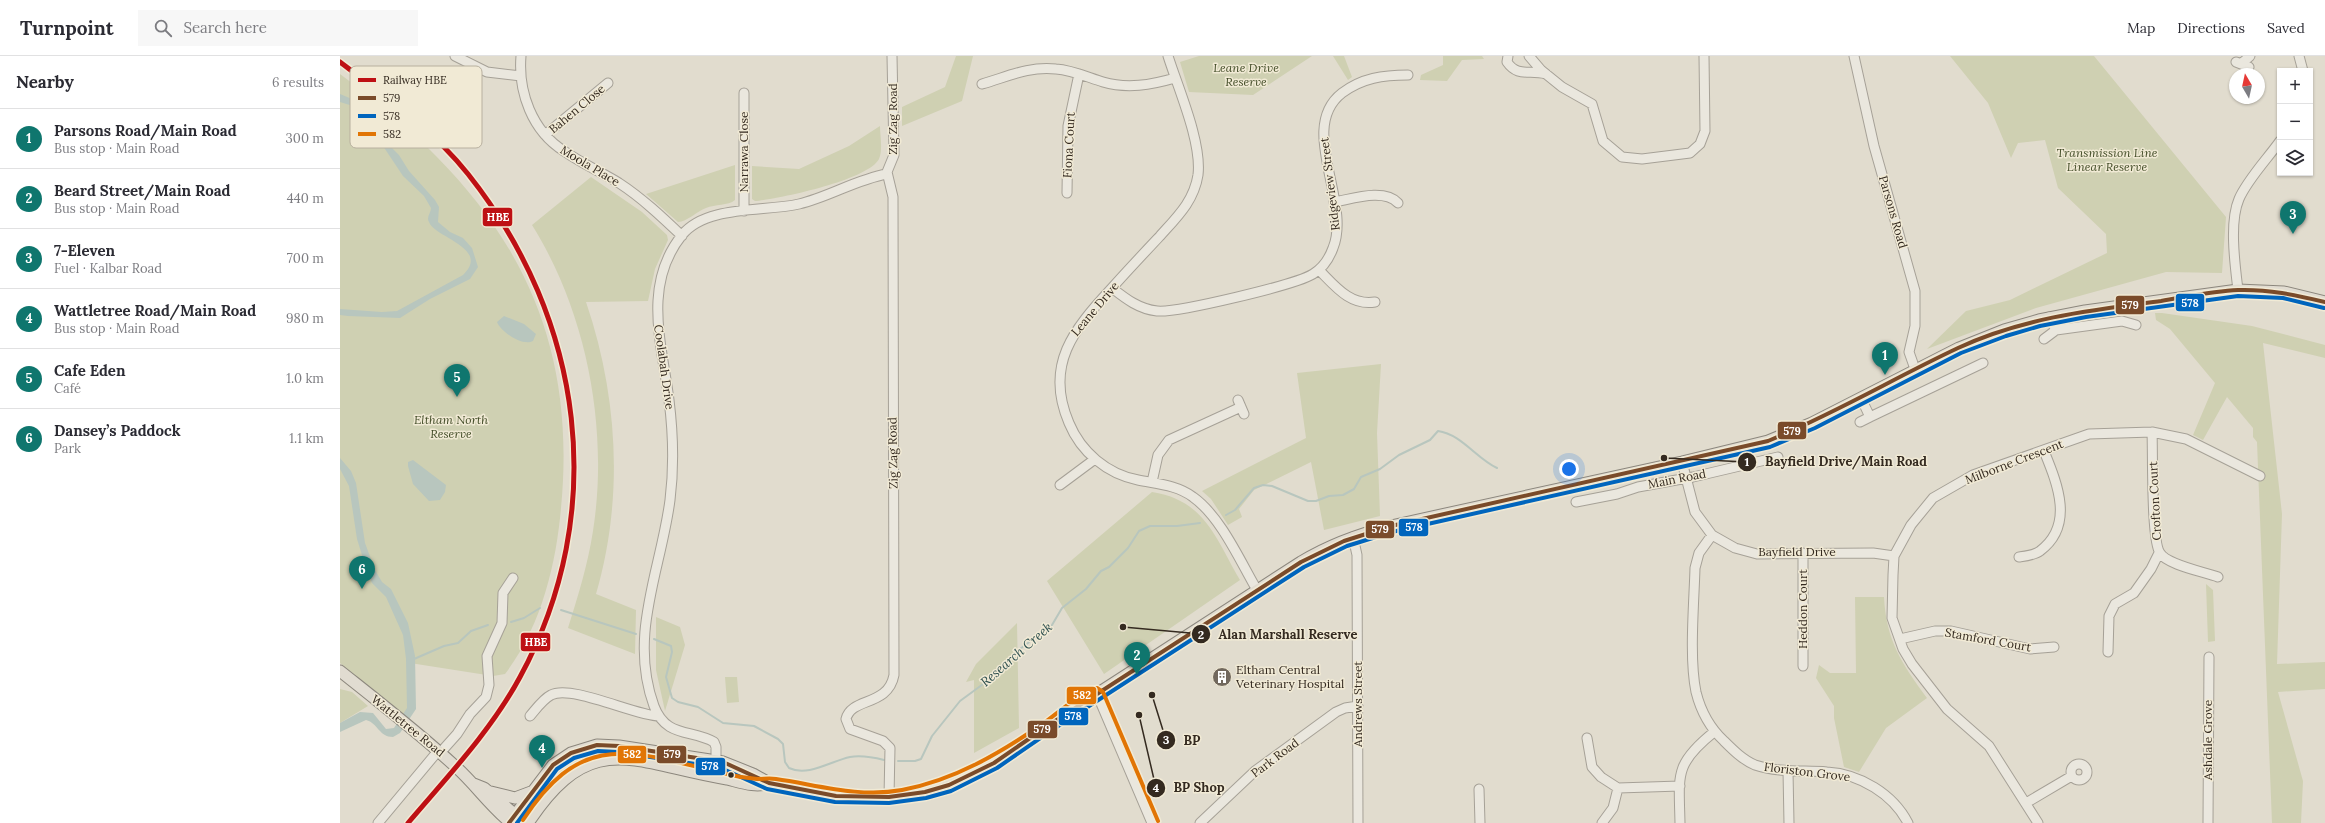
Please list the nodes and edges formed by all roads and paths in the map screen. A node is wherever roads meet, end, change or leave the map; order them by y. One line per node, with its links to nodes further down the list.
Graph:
1 (455, 56): 12 (street)
2 (521, 56): 18 (street, Moola Place)
3 (892, 56): 25 (street, Zig Zag Road)
4 (1168, 56): 19 (street, Leane Drive)
5 (1508, 56): 16 (street)
6 (1529, 56): 16 (street)
7 (1704, 56): 16 (street)
8 (1854, 56): 41 (street, Parsons Road)
9 (2250, 56): 11 (street)
10 (2298, 56): 13 (street)
11 (2242, 64)
12 (475, 66)
13 (2302, 68)
14 (482, 70): 18 (street)
15 (1079, 74): 19 (street); 21 (street); 26 (street, Fiona Court)
16 (1546, 74)
17 (1408, 75): 27 (street, Ridgeview Street)
18 (521, 76): 23 (street, Moola Place)
19 (1175, 78): 32 (street, Leane Drive)
20 (608, 83): 23 (street, Bahen Close)
21 (982, 84)
22 (744, 93): 29 (street, Narrawa Close)
23 (546, 135): 30 (street, Moola Place)
24 (2277, 146): 33 (street)
25 (887, 174): 29 (street, Coolabah Drive); 89 (street, Zig Zag Road)
26 (1067, 193)
27 (1334, 202): 28 (street); 31 (street, Ridgeview Street)
28 (1398, 203)
29 (744, 211): 30 (street, Coolabah Drive)
30 (682, 236): 74 (street, Coolabah Drive)
31 (1320, 270): 32 (street); 34 (street)
32 (1112, 288): 49 (street, Leane Drive)
33 (2238, 290): 35 (main road, Main Road); 36 (main road, Main Road)
34 (1376, 302)
35 (2325, 302)
36 (2049, 317): 38 (street); 41 (main road, Main Road)
37 (2136, 325): 38 (street)
38 (2056, 330): 39 (street)
39 (2044, 339)
40 (1983, 363): 44 (street)
41 (1915, 369): 42 (main road, Main Road)
42 (1861, 398): 44 (street); 50 (main road, Main Road)
43 (1241, 407): 53 (street)
44 (1870, 417): 45 (street)
45 (1860, 422)
46 (2152, 432): 47 (street, Milborne Crescent); 51 (street, Milborne Crescent); 59 (street, Crofton Court)
47 (2044, 451): 60 (street, Milborne Crescent); 61 (street)
48 (1778, 457): 52 (street, Main Road)
49 (1095, 459): 53 (street, Leane Drive); 54 (street)
50 (1682, 462): 52 (street, Bayfield Drive); 57 (main road, Main Road)
51 (2260, 476)
52 (1685, 478): 55 (street, Main Road); 56 (street, Bayfield Drive)
53 (1152, 482): 64 (street, Leane Drive)
54 (1060, 485)
55 (1576, 502)
56 (1712, 535): 58 (street, Bayfield Drive); 75 (street, Floriston Grove)
57 (1353, 537): 64 (main road, Main Road); 72 (street, Andrews Street)
58 (1802, 553): 60 (street, Bayfield Drive); 69 (street, Heddon Court)
59 (2159, 553): 62 (street, Crofton Court); 67 (street)
60 (1894, 556): 65 (street, Milborne Crescent)
61 (2019, 557)
62 (2218, 577)
63 (514, 578): 77 (street)
64 (1257, 590): 71 (main road, Main Road)
65 (1900, 639): 66 (street, Stamford Court); 90 (street, Milborne Crescent)
66 (2054, 647)
67 (2108, 652)
68 (2209, 657): 105 (street, Ashdale Grove)
69 (1803, 666)
70 (341, 675): 77 (main road, Wattletree Road)
71 (1097, 694): 89 (main road, Main Road); 96 (street)
72 (1358, 706): 97 (street, Park Road); 98 (street, Andrews Street)
73 (530, 716): 74 (street)
74 (659, 716): 78 (street)
75 (1714, 732): 79 (street, Floriston Grove); 84 (street)
76 (1587, 738): 85 (street)
77 (439, 752): 83 (main road, Wattletree Road); 93 (street)
78 (716, 761): 80 (main road); 82 (main road, Main Road); 88 (main road, Main Road)
79 (1788, 772): 102 (street); 103 (street, Floriston Grove)
80 (713, 777): 82 (main road, Main Road); 95 (main road, Main Road)
81 (2070, 777): 90 (street)
82 (769, 783): 89 (main road, Main Road)
83 (474, 784): 87 (main road, Wattletree Road); 91 (main road, Wattletree Road)
84 (1680, 786): 85 (street); 101 (street)
85 (1618, 788): 100 (street)
86 (1479, 789): 99 (street)
87 (488, 791): 88 (main road); 92 (main road, Wattletree Road)
88 (532, 792): 92 (main road, Main Road)
89 (890, 797)
90 (2026, 803): 104 (street, Milborne Crescent)
91 (494, 808): 92 (main road, Wattletree Road); 94 (main road)
92 (514, 821)
93 (378, 823)
94 (496, 823)
95 (528, 823)
96 (1152, 823)
97 (1200, 823)
98 (1358, 823)
99 (1480, 823)
100 (1602, 823)
101 (1680, 823)
102 (1789, 823)
103 (1908, 823)
104 (2038, 823)
105 (2208, 823)

